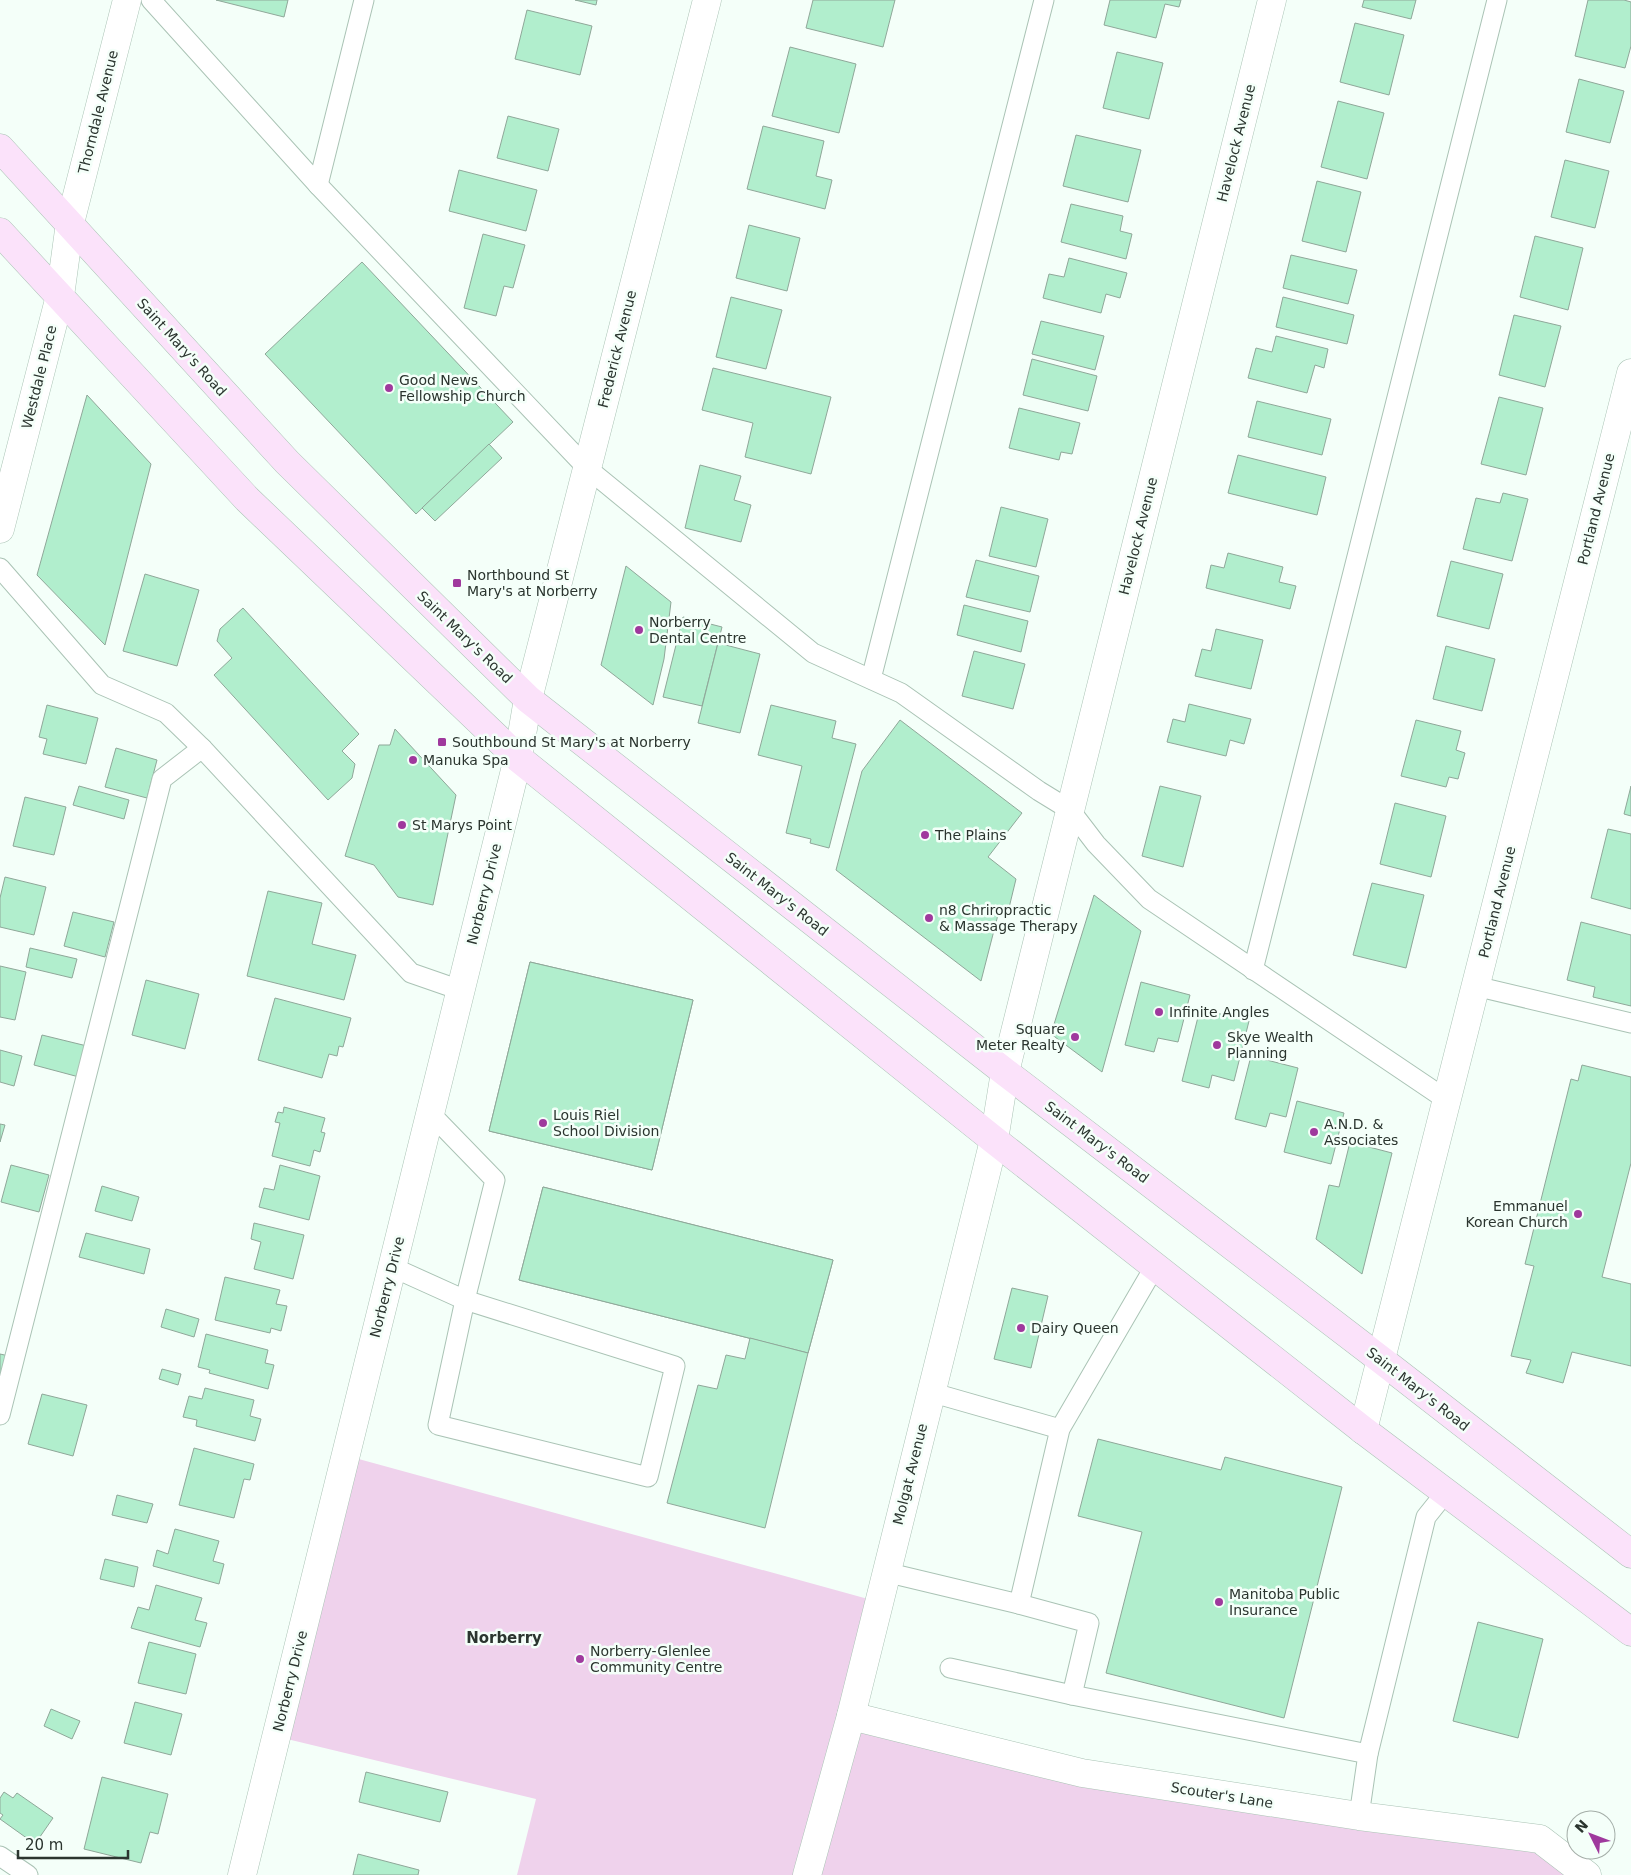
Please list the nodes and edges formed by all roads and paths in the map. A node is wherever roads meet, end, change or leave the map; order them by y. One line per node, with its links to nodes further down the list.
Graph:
1 (127, 0): 10 (street, Thorndale Avenue)
2 (150, 0): 9 (lane)
3 (364, 0): 9 (lane)
4 (707, 0): 14 (street, Frederick Avenue)
5 (1044, 0): 17 (lane)
6 (1272, 0): 21 (street, Havelock Avenue)
7 (1497, 0): 22 (lane)
8 (0, 148): 10 (main road, Saint Mary's Road)
9 (318, 185): 14 (lane)
10 (70, 223): 12 (street, Westdale Place); 18 (main road, Saint Mary's Road)
11 (0, 232): 12 (main road)
12 (60, 296): 15 (street, Westdale Place); 20 (main road)
13 (1631, 373): 23 (street, Portland Avenue)
14 (587, 468): 17 (lane); 18 (street, Frederick Avenue)
15 (0, 528)
16 (0, 568): 19 (lane)
17 (871, 679): 21 (lane)
18 (528, 699): 20 (street, Norberry Drive); 26 (main road, Saint Mary's Road)
19 (202, 748): 24 (lane); 35 (lane)
20 (518, 758): 24 (street, Norberry Drive); 29 (main road)
21 (1070, 810): 22 (lane); 26 (street, Havelock Avenue)
22 (1254, 970): 27 (lane)
23 (1476, 986): 25 (lane); 27 (street, Portland Avenue)
24 (460, 990): 28 (street, Norberry Drive)
25 (1631, 1022)
26 (1005, 1072): 29 (street, Molgat Avenue); 33 (main road, Saint Mary's Road)
27 (1447, 1100): 33 (street, Portland Avenue)
28 (430, 1113): 31 (street, Norberry Drive); 32 (lane)
29 (994, 1140): 30 (main road); 34 (street, Molgat Avenue)
30 (1155, 1266): 36 (lane); 37 (main road)
31 (392, 1267): 32 (lane); 50 (street, Norberry Drive)
32 (466, 1300): 32 (lane)
33 (1380, 1359): 37 (street, Portland Avenue); 39 (main road, Saint Mary's Road)
34 (930, 1392): 36 (lane); 40 (street, Molgat Avenue)
35 (0, 1415)
36 (1060, 1429): 41 (lane)
37 (1363, 1430): 38 (main road)
38 (1446, 1492): 42 (main road); 46 (lane)
39 (1631, 1554)
40 (885, 1572): 41 (lane); 45 (street, Molgat Avenue)
41 (1019, 1604): 44 (lane)
42 (1631, 1632)
43 (950, 1668): 44 (lane)
44 (1072, 1695): 46 (lane)
45 (851, 1716): 47 (street, Scouter's Lane); 51 (street, Molgat Avenue)
46 (1368, 1754): 47 (lane)
47 (1358, 1816): 52 (street, Scouter's Lane)
48 (0, 1856): 49 (lane)
49 (28, 1875)
50 (242, 1875)
51 (807, 1875)
52 (1587, 1875)

